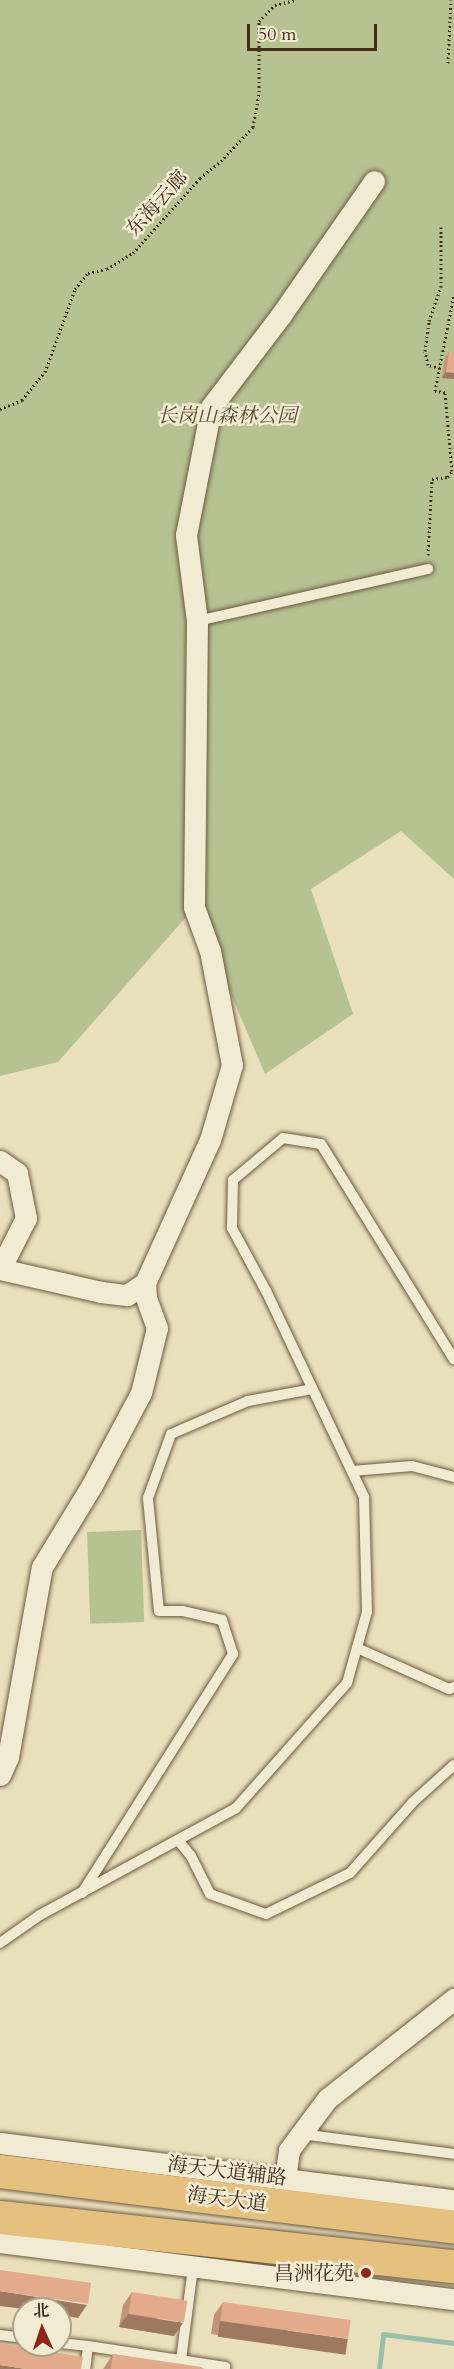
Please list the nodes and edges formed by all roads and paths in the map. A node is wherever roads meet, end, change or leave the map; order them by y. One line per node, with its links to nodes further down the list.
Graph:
1 (296, 0): 8 (path, 东海云廊 / 东海云廊)
2 (451, 0): 3 (path)
3 (448, 63)
4 (374, 181): 10 (street)
5 (441, 227): 7 (path)
6 (454, 294): 7 (path)
7 (440, 368): 9 (path)
8 (0, 409)
9 (428, 569): 10 (lane)
10 (197, 621): 13 (street)
11 (0, 1161): 12 (street)
12 (0, 1269): 13 (street)
13 (145, 1283): 21 (street)
14 (454, 1359): 15 (lane)
15 (312, 1389): 16 (lane); 23 (lane)
16 (352, 1471): 17 (lane); 18 (lane)
17 (454, 1477)
18 (357, 1648): 19 (lane); 22 (lane)
19 (454, 1687)
20 (454, 1765): 22 (lane)
21 (0, 1775)
22 (178, 1840): 23 (lane)
23 (82, 1893): 24 (lane)
24 (0, 1943)
25 (454, 1999): 26 (street)
26 (301, 2134): 28 (lane); 30 (street)
27 (0, 2143): 30 (street, 海天大道辅路)
28 (454, 2154)
29 (0, 2171): 33 (main road, 海天大道)
30 (285, 2179): 31 (street, 海天大道辅路)
31 (454, 2200)
32 (0, 2217): 35 (main road)
33 (454, 2227)
34 (0, 2242): 36 (street)
35 (454, 2266)
36 (193, 2268): 37 (street); 40 (lane)
37 (454, 2299)
38 (72, 2344): 39 (lane)
39 (88, 2346): 40 (lane); 41 (lane)
40 (181, 2360): 42 (lane)
41 (85, 2369)
42 (225, 2369)

